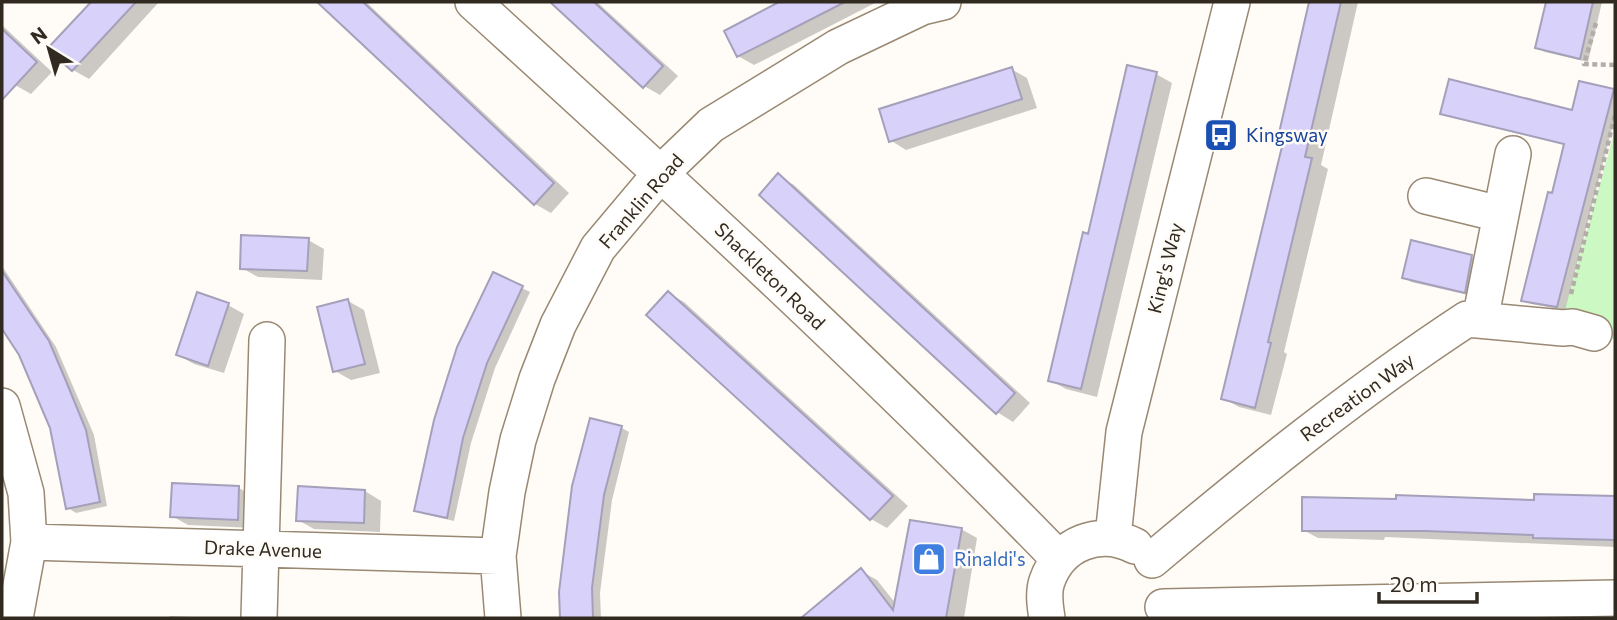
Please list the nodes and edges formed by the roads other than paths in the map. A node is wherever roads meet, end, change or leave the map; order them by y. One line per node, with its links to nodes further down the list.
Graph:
1 (472, 2): 5 (street, Shackleton Road)
2 (1232, 2): 12 (street, King's Way)
3 (929, 3): 5 (street, Franklin Road)
4 (1513, 154): 7 (street)
5 (661, 173): 15 (street, Franklin Road); 16 (street, Shackleton Road)
6 (1426, 196): 7 (street)
7 (1500, 214): 8 (street)
8 (1480, 320): 9 (street, Recreation Way); 17 (street, Recreation Way)
9 (1578, 331)
10 (267, 340): 14 (street)
11 (2, 406): 13 (street)
12 (1113, 537): 16 (street); 17 (street)
13 (29, 542): 14 (street, Drake Avenue); 20 (street)
14 (261, 548): 15 (street, Drake Avenue); 21 (street)
15 (498, 556): 22 (street, Franklin Road)
16 (1059, 559): 23 (street)
17 (1152, 560): 19 (street)
18 (1615, 597): 19 (street)
19 (1161, 613)
20 (15, 618)
21 (259, 618)
22 (503, 618)
23 (1047, 618)

